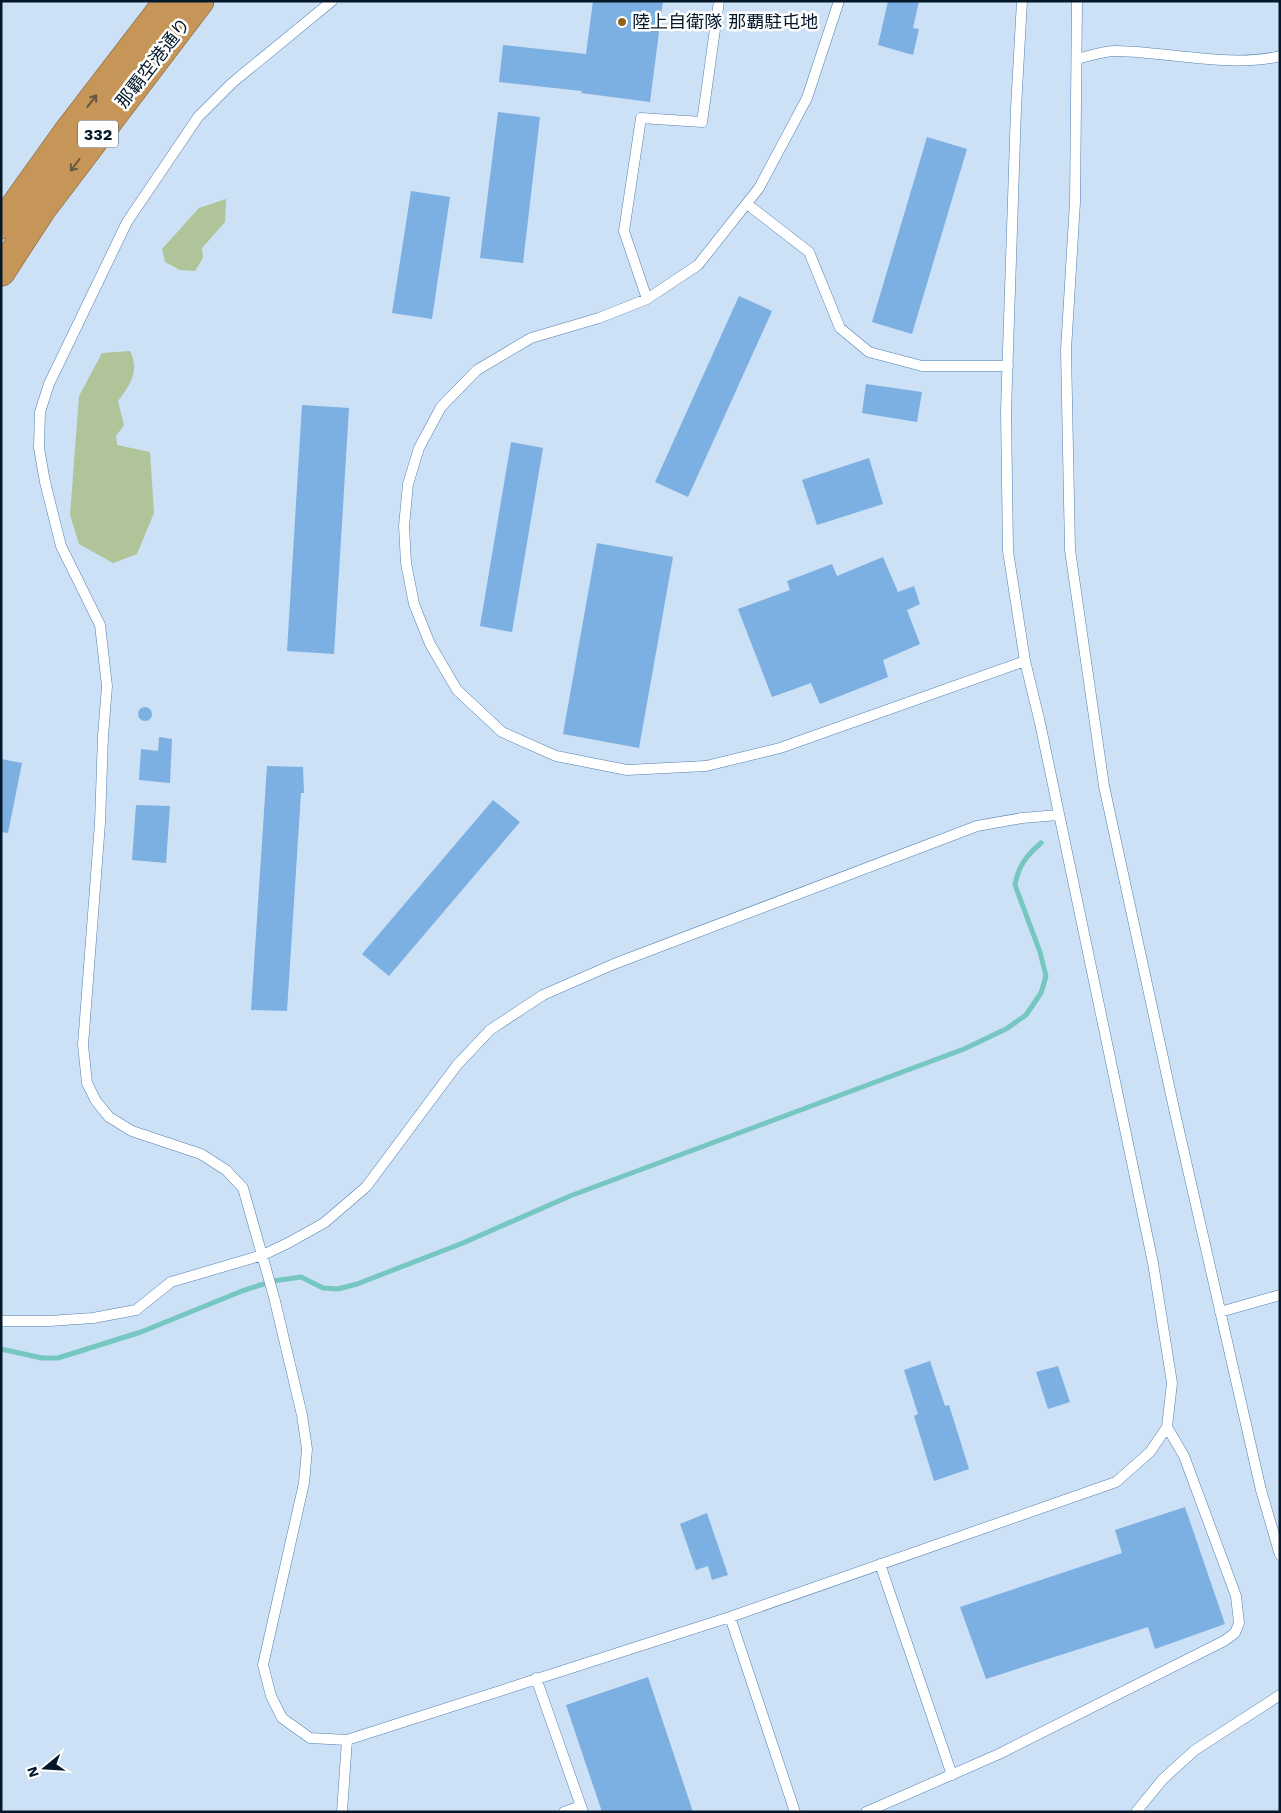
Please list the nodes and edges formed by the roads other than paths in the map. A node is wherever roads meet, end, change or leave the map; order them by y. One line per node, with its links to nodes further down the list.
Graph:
1 (168, 1): 11 (highway, 那覇空港通り / 332, one-way to 1)
2 (200, 1): 12 (highway, 那覇空港通り / 332, one-way to 12)
3 (332, 1): 17 (lane)
4 (719, 1): 13 (lane)
5 (839, 1): 10 (lane)
6 (1022, 1): 14 (lane)
7 (1078, 1): 9 (lane)
8 (1280, 56): 9 (lane)
9 (1077, 59): 19 (lane)
10 (746, 204): 13 (lane); 14 (lane)
11 (1, 225)
12 (1, 272)
13 (647, 298): 15 (lane)
14 (1008, 366): 15 (lane)
15 (1025, 661): 16 (lane)
16 (1058, 814): 17 (lane); 21 (lane)
17 (263, 1255): 20 (lane); 27 (lane)
18 (1280, 1295): 19 (lane)
19 (1220, 1312): 22 (lane)
20 (1, 1320)
21 (1167, 1427): 23 (lane); 28 (lane)
22 (1280, 1555)
23 (880, 1564): 24 (lane); 28 (lane)
24 (730, 1617): 25 (lane); 32 (lane)
25 (536, 1678): 27 (lane); 29 (lane)
26 (1280, 1696): 34 (lane)
27 (347, 1740): 30 (lane)
28 (952, 1775): 33 (lane)
29 (582, 1809): 31 (lane)
30 (342, 1812)
31 (564, 1812)
32 (795, 1812)
33 (866, 1812)
34 (1136, 1812)

